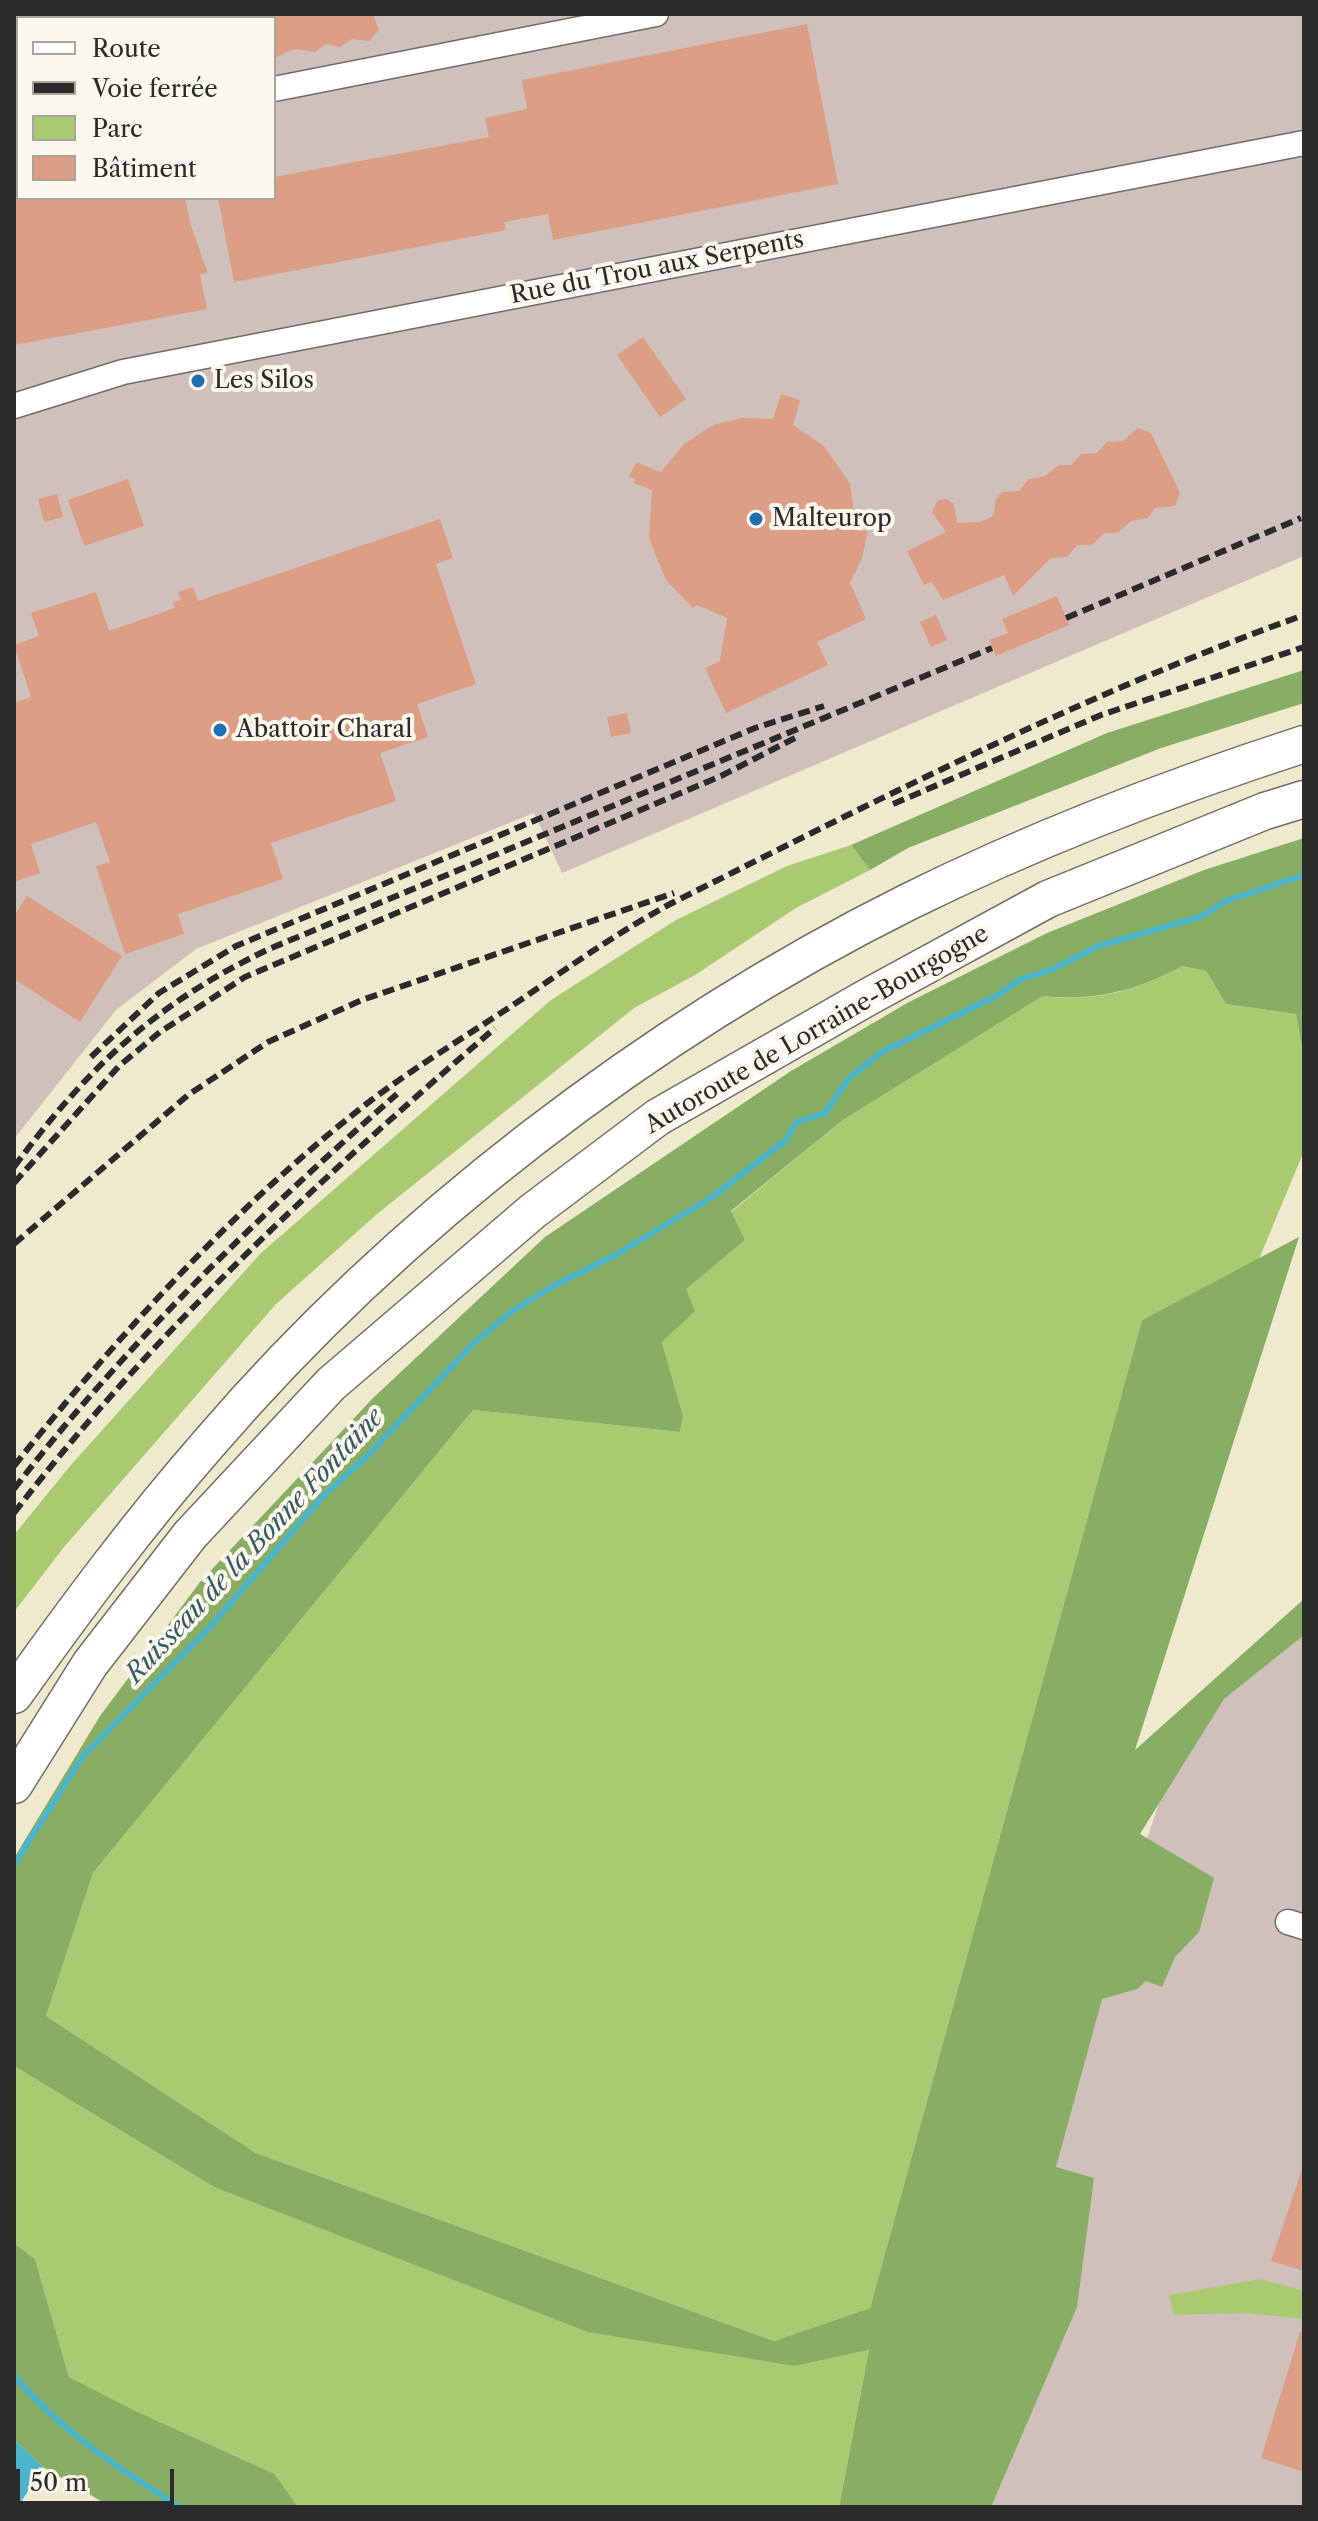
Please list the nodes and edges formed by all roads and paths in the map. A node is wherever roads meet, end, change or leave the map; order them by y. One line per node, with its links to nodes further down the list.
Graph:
1 (656, 14): 2 (street)
2 (276, 89)
3 (1304, 143): 4 (street, Rue du Trou aux Serpents)
4 (14, 406)
5 (1304, 744): 7 (highway)
6 (1304, 799): 10 (highway, Autoroute de Lorraine-Bourgogne)
7 (100, 1573): 8 (highway); 9 (highway)
8 (14, 1659)
9 (14, 1695)
10 (14, 1785)

